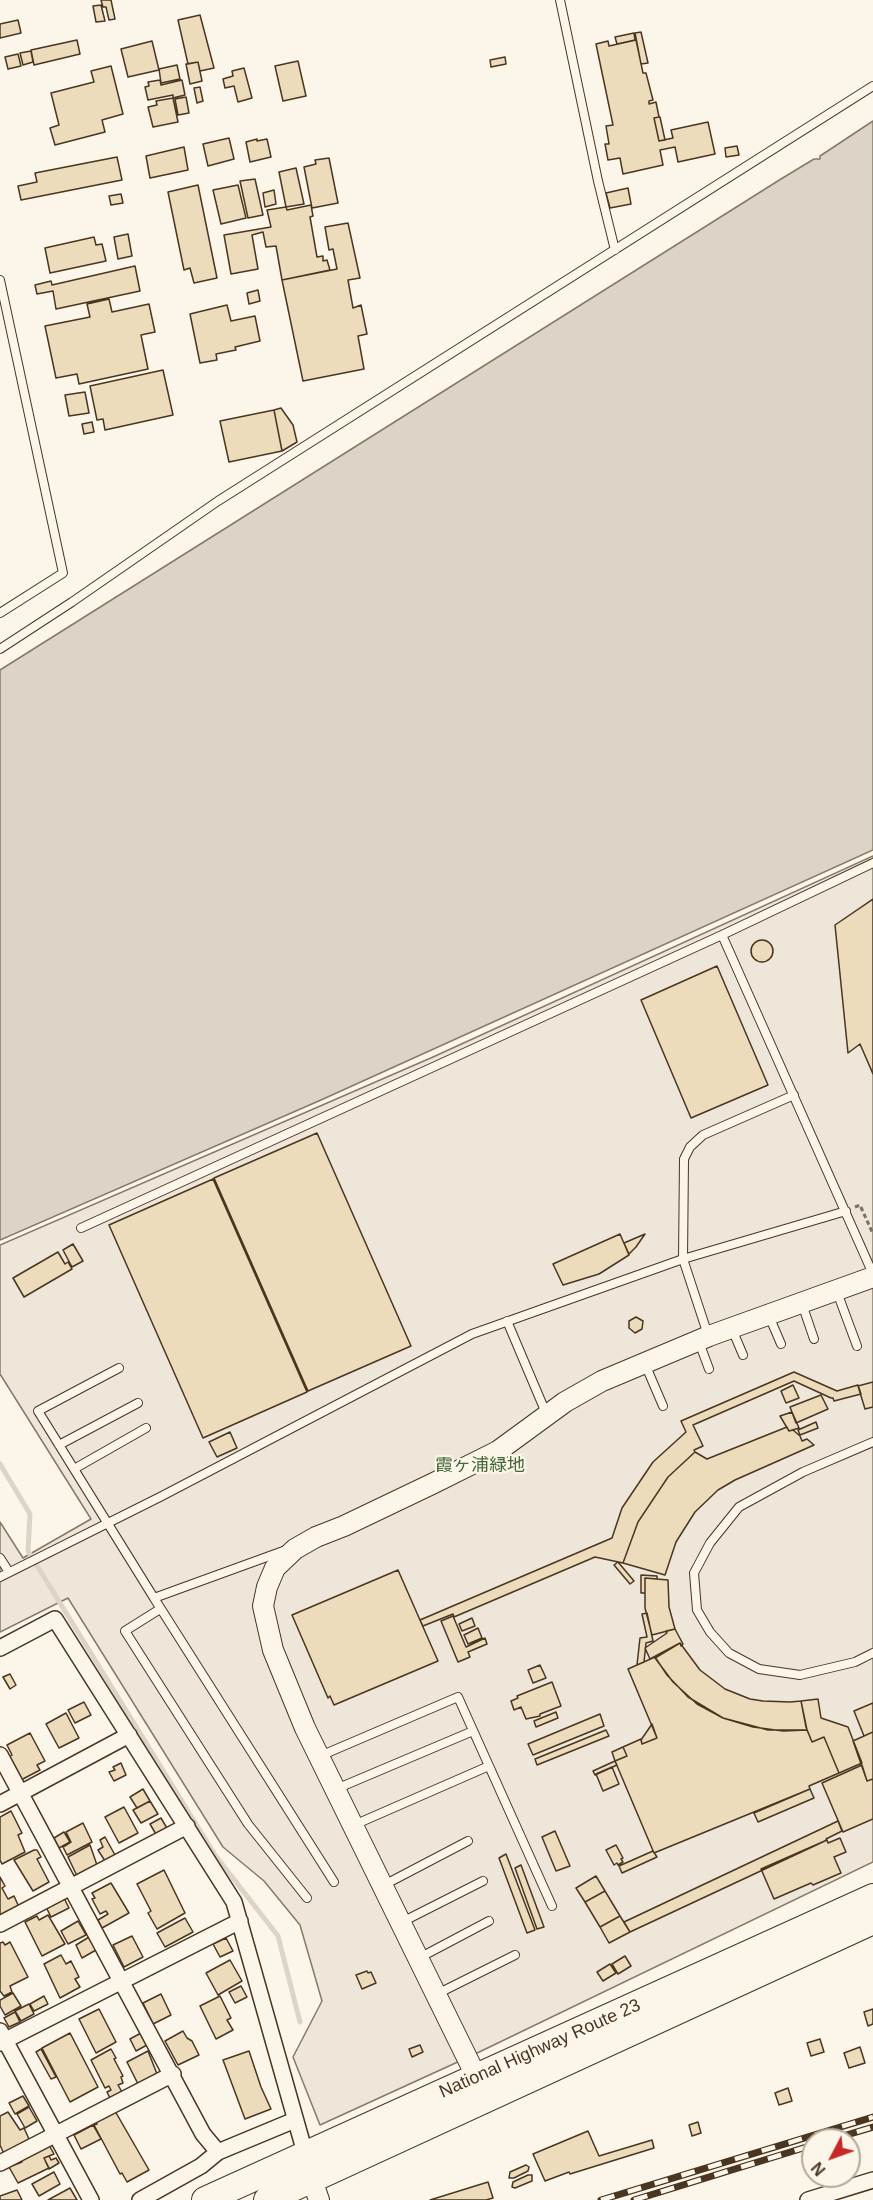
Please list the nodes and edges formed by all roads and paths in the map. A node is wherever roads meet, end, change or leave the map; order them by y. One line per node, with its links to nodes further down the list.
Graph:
1 (560, 0): 3 (lane)
2 (873, 86): 3 (lane)
3 (615, 250): 6 (lane)
4 (0, 280): 5 (lane)
5 (0, 613)
6 (0, 649)
7 (873, 863): 8 (lane)
8 (722, 935): 9 (lane); 11 (lane)
9 (794, 1095): 10 (lane); 12 (lane)
10 (846, 1211): 12 (lane); 13 (lane)
11 (81, 1228)
12 (683, 1259): 17 (lane); 19 (lane)
13 (873, 1277): 14 (street)
14 (836, 1290): 15 (street); 22 (lane)
15 (802, 1303): 16 (street); 20 (lane)
16 (768, 1315): 18 (street); 21 (lane)
17 (507, 1321): 29 (lane); 34 (lane)
18 (732, 1328): 19 (street); 23 (lane)
19 (704, 1338): 24 (street); 26 (lane)
20 (814, 1339)
21 (781, 1344)
22 (857, 1346)
23 (743, 1355)
24 (644, 1362): 28 (lane); 29 (street)
25 (119, 1368): 32 (lane)
26 (709, 1369)
27 (138, 1403): 32 (lane)
28 (663, 1406)
29 (547, 1415): 35 (street)
30 (147, 1428): 33 (lane)
31 (873, 1442): 42 (lane)
32 (59, 1445): 33 (lane)
33 (74, 1469): 34 (lane)
34 (103, 1525): 37 (lane); 39 (lane)
35 (307, 1542): 39 (lane); 46 (street)
36 (0, 1558): 37 (lane)
37 (9, 1572): 38 (lane)
38 (0, 1577)
39 (154, 1599): 40 (lane)
40 (160, 1609): 55 (lane); 59 (lane)
41 (0, 1648): 44 (street)
42 (873, 1653)
43 (472, 1731): 46 (lane); 47 (lane); 48 (lane)
44 (129, 1736): 49 (street); 51 (street)
45 (0, 1755): 49 (street)
46 (319, 1756): 48 (street)
47 (489, 1766): 52 (lane); 60 (lane)
48 (335, 1790): 52 (street)
49 (20, 1793): 50 (street); 56 (street)
50 (0, 1804)
51 (187, 1826): 56 (street); 61 (street)
52 (353, 1826): 57 (street)
53 (468, 1841): 57 (lane)
54 (483, 1881): 64 (lane)
55 (334, 1882)
56 (71, 1886): 65 (street); 68 (street)
57 (382, 1886): 64 (street)
58 (873, 1897): 72 (highway, National Highway Route 23)
59 (307, 1898)
60 (552, 1906)
61 (240, 1921): 68 (street); 73 (street)
62 (489, 1921): 67 (lane)
63 (873, 1921): 79 (highway, National Highway Route 23)
64 (400, 1923): 67 (street)
65 (0, 1924)
66 (515, 1955): 69 (lane)
67 (418, 1959): 69 (street)
68 (123, 1981): 70 (street); 71 (street)
69 (436, 1995): 72 (street)
70 (2, 2038): 74 (street)
71 (173, 2074): 74 (street); 75 (street)
72 (477, 2078): 76 (highway, National Highway Route 23)
73 (295, 2120): 75 (street); 76 (street)
74 (56, 2134): 77 (street); 80 (street)
75 (219, 2152): 81 (street)
76 (305, 2155): 79 (street); 82 (highway, National Highway Route 23)
77 (0, 2163)
78 (873, 2180): 84 (street)
79 (316, 2190): 83 (highway, National Highway Route 23)
80 (91, 2200)
81 (140, 2200)
82 (205, 2200)
83 (267, 2200)
84 (808, 2200)

